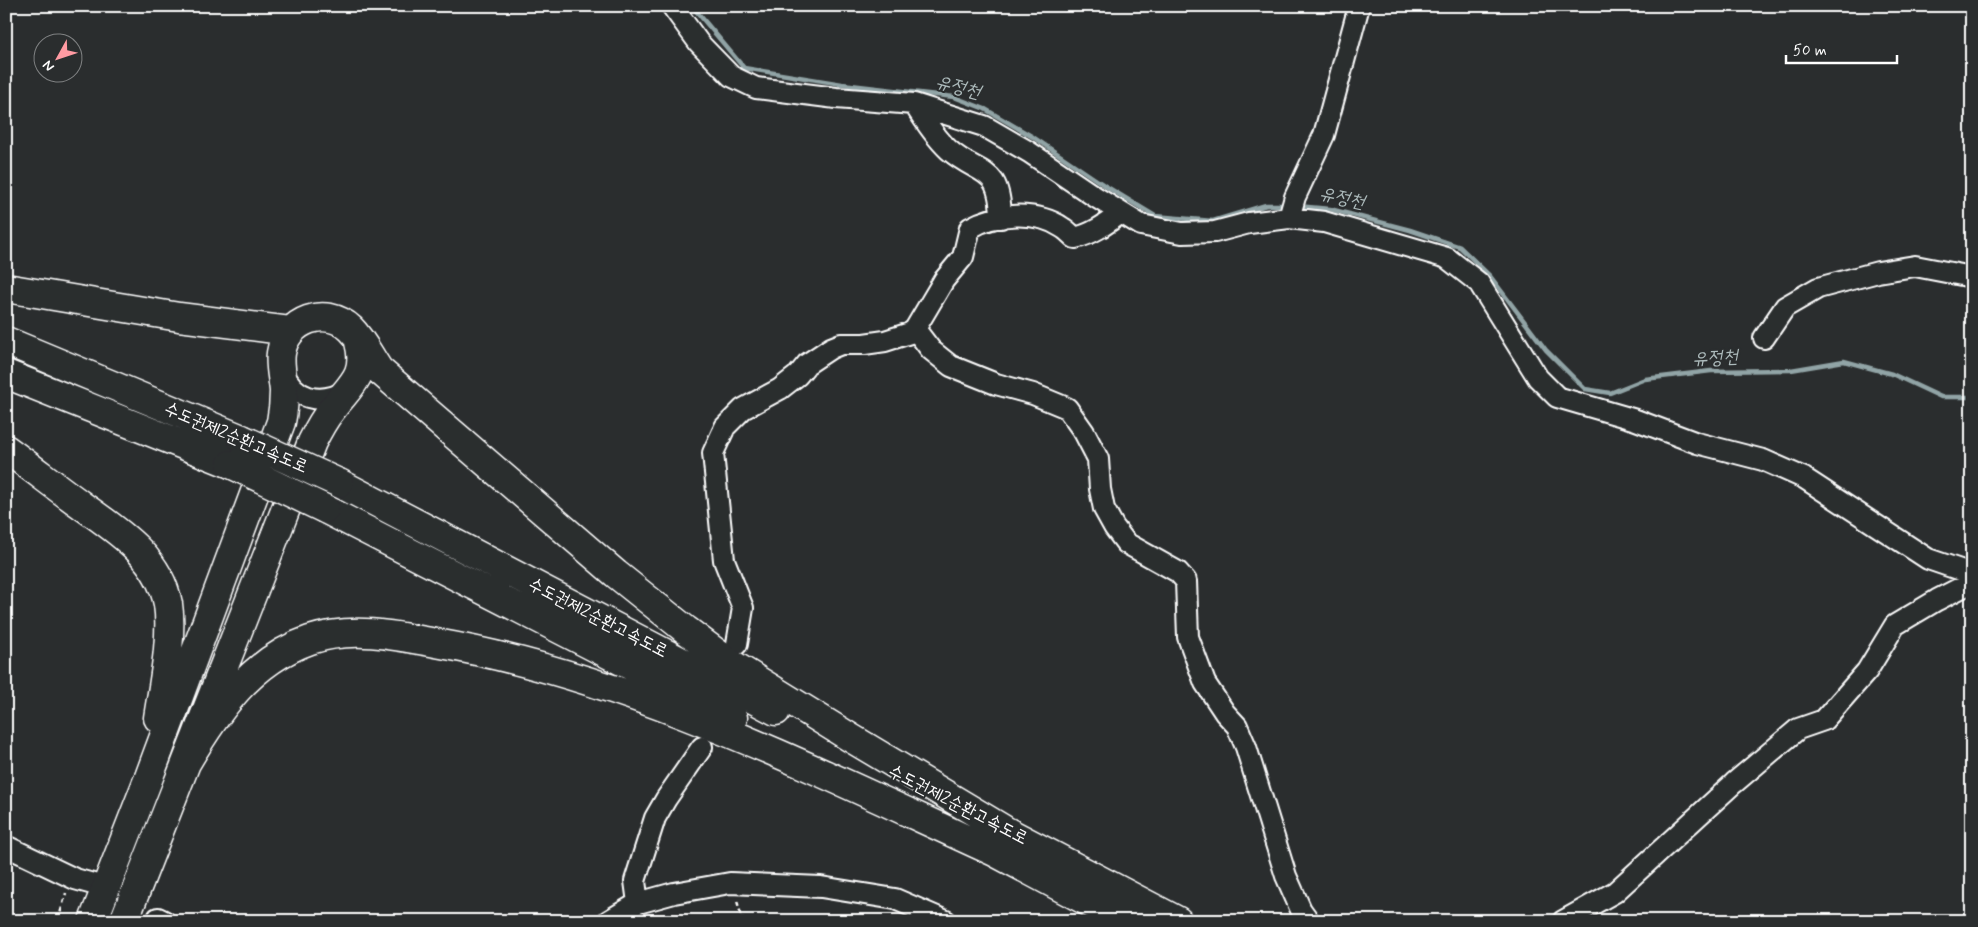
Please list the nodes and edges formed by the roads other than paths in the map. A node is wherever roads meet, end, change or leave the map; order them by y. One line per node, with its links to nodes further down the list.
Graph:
1 (672, 6): 3 (street)
2 (1359, 6): 6 (street)
3 (914, 104): 4 (street); 5 (street)
4 (1121, 213): 5 (street); 6 (street)
5 (1000, 218): 9 (street)
6 (1289, 218): 18 (street)
7 (1972, 277): 11 (street)
8 (6, 288): 10 (highway)
9 (915, 329): 20 (street); 34 (street)
10 (290, 331): 13 (highway); 14 (highway)
11 (1764, 338)
12 (6, 341): 24 (highway, 수도권제2순환고속도로, bridge)
13 (359, 342): 16 (highway); 24 (highway)
14 (282, 369): 16 (street); 23 (highway)
15 (6, 374): 24 (highway, 수도권제2순환고속도로, bridge)
16 (346, 391): 22 (highway)
17 (6, 449): 23 (highway)
18 (1972, 574)
19 (1972, 582): 35 (street)
20 (737, 644)
21 (702, 747): 27 (street)
22 (186, 763): 24 (highway); 29 (highway)
23 (149, 777): 28 (highway)
24 (1002, 842): 32 (highway, 수도권제2순환고속도로); 33 (highway, 수도권제2순환고속도로)
25 (6, 846): 26 (street)
26 (100, 886)
27 (638, 903): 30 (street); 31 (street)
28 (93, 921)
29 (124, 921)
30 (608, 921)
31 (946, 921)
32 (1124, 921)
33 (1178, 921)
34 (1309, 921)
35 (1562, 921)

